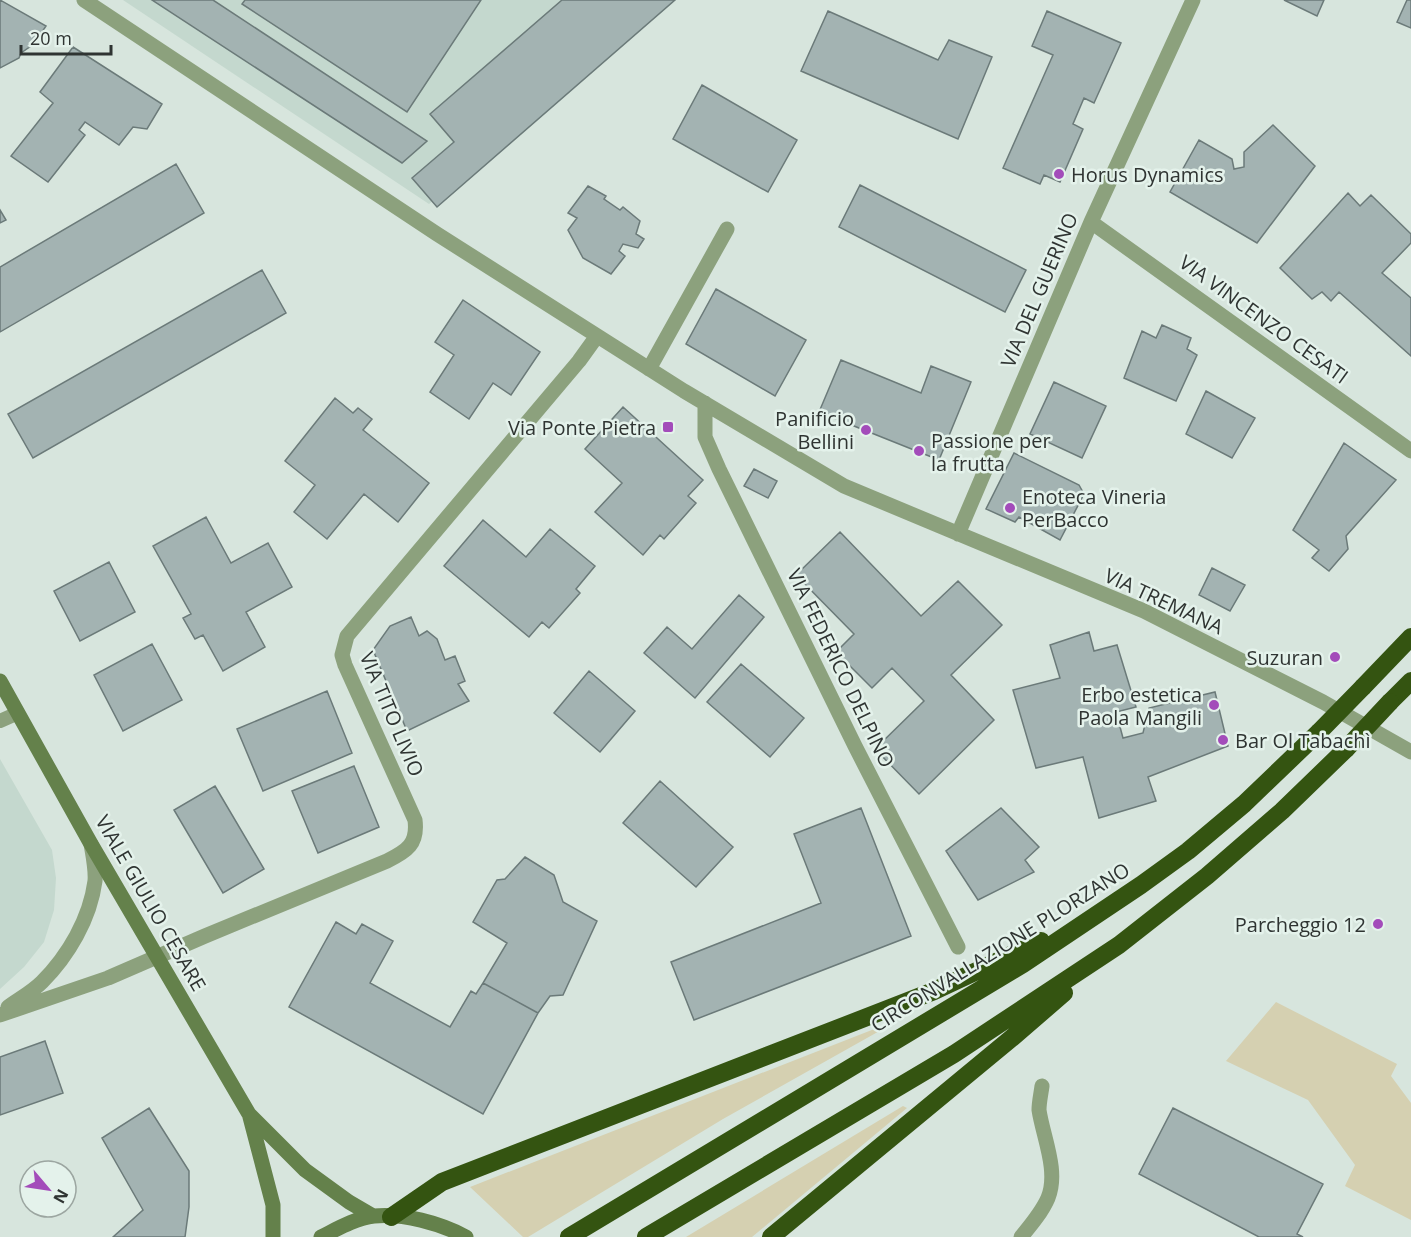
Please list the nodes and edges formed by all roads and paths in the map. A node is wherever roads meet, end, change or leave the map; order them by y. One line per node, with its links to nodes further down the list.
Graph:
1 (84, 0): 5 (street)
2 (1193, 0): 3 (street, VIA DEL GUERINO)
3 (1091, 222): 8 (street, VIA VINCENZO CESATI); 9 (street, VIA DEL GUERINO)
4 (727, 229): 6 (street)
5 (597, 336): 6 (street); 20 (street, VIA TITO LIVIO)
6 (649, 369): 7 (street)
7 (705, 403): 9 (street); 19 (street, VIA FEDERICO DELPINO)
8 (1411, 451)
9 (958, 534): 15 (street, VIA TREMANA)
10 (1411, 637): 17 (highway, CIRCONVALLAZIONE PLORZANO, bridge)
11 (0, 681): 13 (street, VIALE GIULIO CESARE)
12 (1411, 681): 18 (highway, bridge)
13 (18, 713): 14 (lane); 16 (street, VIALE GIULIO CESARE)
14 (0, 721)
15 (1411, 752)
16 (91, 844): 20 (street, VIALE GIULIO CESARE); 21 (street)
17 (1094, 916): 24 (highway); 28 (highway, CIRCONVALLAZIONE PLORZANO)
18 (1119, 945): 29 (highway); 30 (highway)
19 (958, 947)
20 (158, 958): 21 (street, VIA TITO LIVIO); 23 (street, VIALE GIULIO CESARE)
21 (0, 1014)
22 (1042, 1086): 31 (street)
23 (249, 1114): 24 (street, VIALE GIULIO CESARE); 25 (street, VIALE GIULIO CESARE)
24 (382, 1216): 26 (street, VIALE GIULIO CESARE); 27 (street, VIALE GIULIO CESARE)
25 (273, 1237)
26 (321, 1237)
27 (465, 1237)
28 (569, 1237)
29 (646, 1237)
30 (771, 1237)
31 (1021, 1237)

